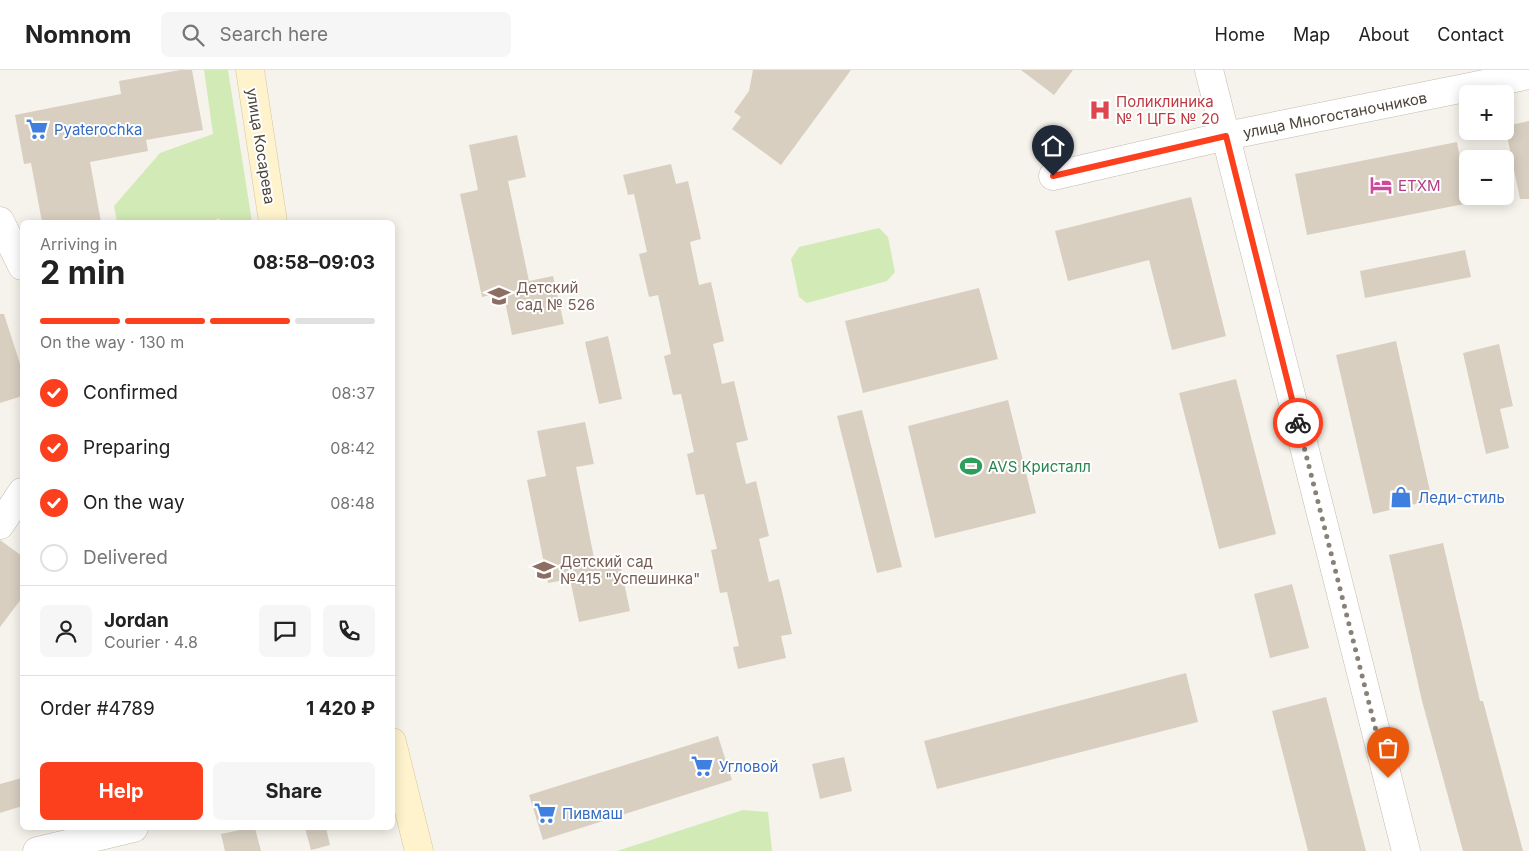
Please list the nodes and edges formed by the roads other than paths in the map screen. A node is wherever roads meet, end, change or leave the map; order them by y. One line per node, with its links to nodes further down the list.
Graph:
1 (250, 70): 6 (street, улица Косарева)
2 (1209, 70): 4 (street)
3 (1529, 75): 4 (street, улица Многостаночников)
4 (1226, 136): 5 (street, улица Многостаночников); 15 (street)
5 (1053, 176)
6 (273, 220)
7 (0, 221): 8 (street)
8 (20, 262)
9 (20, 495): 10 (street)
10 (0, 525)
11 (395, 760): 14 (street)
12 (126, 830): 13 (street)
13 (37, 851)
14 (419, 851)
15 (1406, 851)

